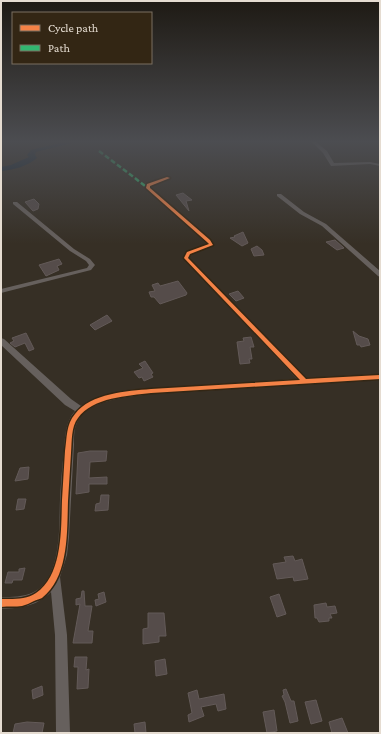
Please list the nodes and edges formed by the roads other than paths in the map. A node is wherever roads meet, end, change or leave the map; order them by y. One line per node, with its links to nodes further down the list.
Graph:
1 (168, 178): 8 (street)
2 (279, 195): 4 (street)
3 (15, 203): 5 (street)
4 (380, 275)
5 (1, 291)
6 (1, 341): 9 (street)
7 (380, 377): 8 (street)
8 (305, 382): 9 (street)
9 (81, 410): 10 (street)
10 (55, 579): 11 (street); 12 (street)
11 (1, 603)
12 (63, 733)

